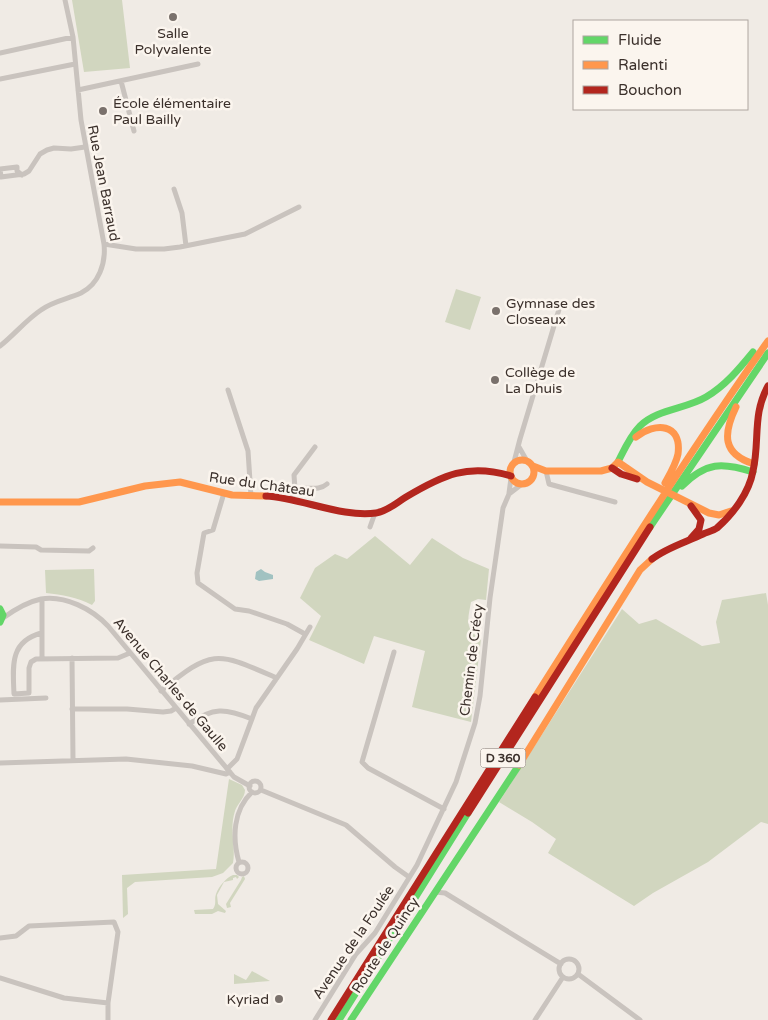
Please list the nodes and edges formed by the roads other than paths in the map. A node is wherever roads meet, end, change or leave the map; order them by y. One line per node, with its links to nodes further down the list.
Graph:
1 (65, 0): 2 (street, Rue Jean Barraud)
2 (73, 37): 3 (street); 4 (street, Rue Jean Barraud)
3 (0, 52)
4 (75, 64): 6 (street); 8 (street, Rue Jean Barraud)
5 (198, 64): 7 (street)
6 (0, 79)
7 (121, 80): 8 (street); 9 (street)
8 (78, 90): 10 (street, Rue Jean Barraud)
9 (134, 131)
10 (85, 147): 11 (street); 15 (street, Rue Jean Barraud)
11 (22, 175): 12 (street); 12 (street)
12 (1, 178)
13 (174, 189): 16 (street)
14 (299, 207): 16 (street)
15 (104, 244): 16 (street); 19 (street, Rue Jean Barraud)
16 (186, 246)
17 (560, 306): 25 (street)
18 (767, 343): 23 (main road); 51 (main road, D 360)
19 (0, 346)
20 (767, 355): 29 (main road); 43 (main road, D 360)
21 (768, 386): 29 (main road)
22 (228, 390): 42 (street)
23 (627, 445): 28 (main road); 51 (main road)
24 (315, 447): 39 (street)
25 (519, 447): 26 (street); 27 (street)
26 (527, 461): 27 (main road); 30 (main road)
27 (514, 462): 34 (main road)
28 (618, 462): 31 (main road); 36 (main road)
29 (754, 464): 33 (main road)
30 (533, 466): 32 (main road); 35 (main road)
31 (612, 468): 32 (main road); 36 (main road)
32 (546, 471): 35 (main road); 46 (street)
33 (753, 472): 43 (main road); 48 (main road)
34 (511, 477): 38 (main road); 41 (street, Chemin de Crécy); 49 (main road)
35 (532, 478): 38 (main road)
36 (647, 482): 47 (main road)
37 (327, 484): 39 (street)
38 (522, 484): 41 (street)
39 (295, 489): 44 (street)
40 (224, 493): 42 (main road, Rue du Château); 45 (main road, Rue du Château); 65 (street)
41 (509, 494): 84 (street, Chemin de Crécy)
42 (252, 496): 44 (main road, Rue du Château)
43 (669, 497): 99 (main road, D 360)
44 (292, 499): 49 (main road, Rue du Château)
45 (0, 502)
46 (615, 502)
47 (687, 502): 50 (main road); 52 (main road)
48 (733, 510): 50 (main road); 53 (main road)
49 (376, 513): 54 (street)
50 (712, 514): 52 (main road); 53 (main road)
51 (649, 516): 98 (main road, D 360)
52 (701, 522): 55 (main road); 56 (main road)
53 (718, 525): 55 (main road)
54 (370, 526)
55 (708, 531): 56 (main road, Route de Quincy)
56 (686, 542): 87 (main road, Route de Quincy)
57 (0, 546): 58 (street)
58 (93, 548)
59 (42, 599): 61 (street, Avenue Charles de Gaulle); 64 (street); 67 (street, Avenue Charles de Gaulle)
60 (0, 609): 61 (street, Avenue Charles de Gaulle); 62 (main road)
61 (13, 609): 62 (street, Avenue Charles de Gaulle)
62 (1, 620)
63 (310, 627): 65 (street)
64 (41, 633): 68 (street); 68 (street)
65 (305, 634): 70 (street)
66 (394, 652): 84 (street)
67 (130, 653): 69 (street); 71 (street, Avenue Charles de Gaulle)
68 (42, 658): 69 (street)
69 (72, 658): 75 (street)
70 (277, 678): 71 (street); 76 (street)
71 (161, 691): 74 (street, Avenue Charles de Gaulle)
72 (46, 698): 73 (street)
73 (0, 700)
74 (176, 708): 75 (street); 77 (street, Avenue Charles de Gaulle)
75 (72, 709): 78 (street)
76 (252, 719): 77 (street); 80 (street)
77 (189, 724): 80 (street, Avenue Charles de Gaulle)
78 (73, 760): 79 (street); 80 (street)
79 (0, 763)
80 (228, 770): 81 (street, Avenue Charles de Gaulle)
81 (250, 786): 82 (street); 83 (street)
82 (261, 790): 83 (street); 86 (street)
83 (252, 792): 85 (street)
84 (444, 809): 86 (street, Chemin de Crécy)
85 (239, 862)
86 (410, 877): 97 (street, Avenue de la Foulée)
87 (440, 884): 88 (main road, Route de Quincy); 89 (street)
88 (435, 892): 89 (street); 100 (main road, Route de Quincy)
89 (445, 893): 91 (street)
90 (0, 938): 95 (street)
91 (561, 964): 92 (street); 93 (street)
92 (578, 974): 93 (street); 102 (street)
93 (563, 977): 101 (street)
94 (0, 978): 95 (street)
95 (108, 1003): 96 (street)
96 (108, 1020)
97 (315, 1020)
98 (331, 1020)
99 (339, 1020)
100 (351, 1020)
101 (535, 1020)
102 (640, 1020)

